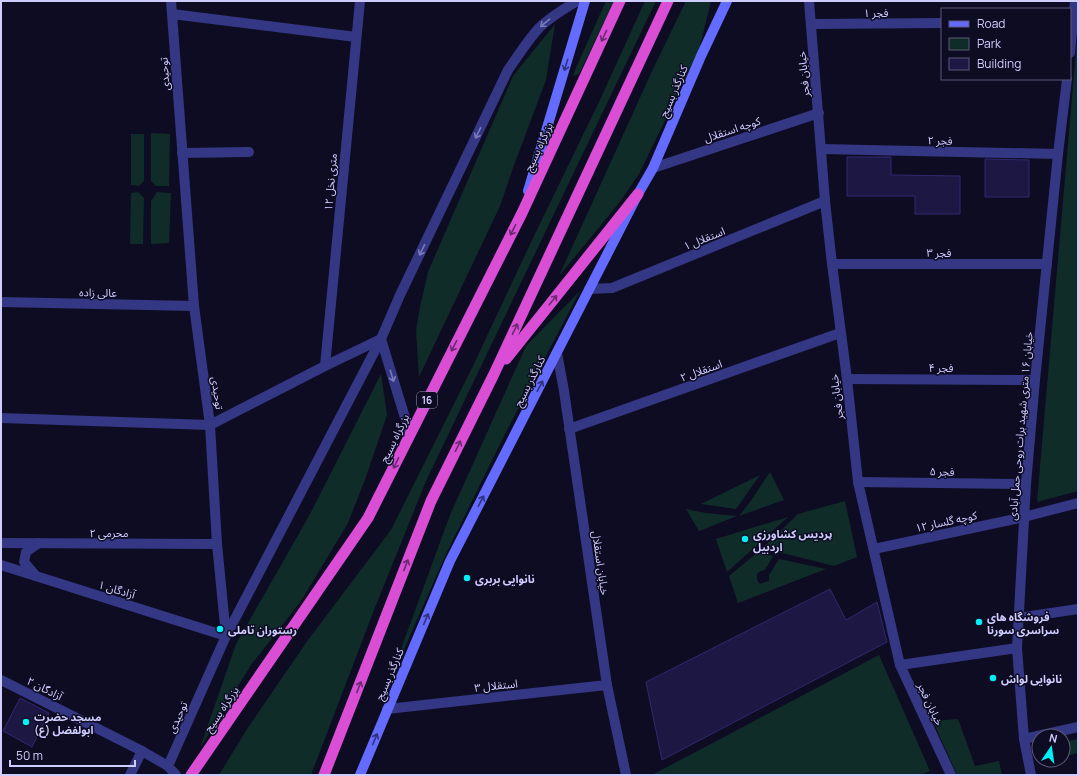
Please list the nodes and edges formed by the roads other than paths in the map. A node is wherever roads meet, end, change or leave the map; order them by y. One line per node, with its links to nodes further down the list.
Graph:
1 (171, 1): 10 (street, توحیدی)
2 (360, 1): 14 (street, ۱۲ متری نخل)
3 (577, 1): 32 (street, one-way to 32)
4 (585, 1): 25 (main road, one-way to 25)
5 (620, 1): 25 (highway, بزرگراه بسیج / 16, one-way to 25)
6 (668, 1): 35 (highway, one-way to 6)
7 (727, 1): 22 (main road, کنارگذر بسیج)
8 (809, 1): 13 (street, خیابان فجر)
9 (1075, 1): 12 (street)
10 (172, 14): 14 (street); 20 (street, توحیدی)
11 (941, 23): 13 (street, فجر ۱)
12 (1072, 23): 15 (street)
13 (811, 24): 17 (street, خیابان فجر)
14 (356, 37): 34 (street, ۱۲ متری نخل)
15 (1071, 38)
16 (1067, 80): 21 (street, خیابان ۱۶ متری شهید برات روحی حمل آبادی)
17 (819, 113): 18 (street, خیابان فجر); 22 (street, کوچه استقلال)
18 (821, 149): 21 (street, فجر ۲); 24 (street, خیابان فجر)
19 (249, 152): 20 (street)
20 (182, 153): 30 (street, توحیدی)
21 (1058, 154): 27 (street, خیابان ۱۶ متری شهید برات روحی حمل آبادی)
22 (653, 168): 23 (main road, کنارگذر بسیج)
23 (638, 194): 28 (main road, کنارگذر بسیج); 35 (highway, one-way to 23)
24 (825, 201): 26 (street, خیابان فجر); 28 (street, استقلال ۱)
25 (522, 213): 41 (highway, بزرگراه بسیج / 16, one-way to 41)
26 (832, 264): 27 (street, فجر ۳); 31 (street, خیابان فجر)
27 (1047, 264): 37 (street, خیابان ۱۶ متری شهید برات روحی حمل آبادی)
28 (589, 289): 33 (main road, کنارگذر بسیج)
29 (1, 302): 30 (street, عالی زاده)
30 (194, 306): 39 (street, توحیدی)
31 (840, 333): 36 (street, خیابان فجر); 40 (street, استقلال ۲)
32 (381, 339): 34 (street); 41 (street, one-way to 41); 54 (street)
33 (557, 353): 40 (street, خیابان استقلال); 59 (main road, کنارگذر بسیج, one-way to 33)
34 (325, 366): 39 (street)
35 (494, 374): 67 (highway, one-way to 35)
36 (847, 379): 37 (street, فجر ۴); 42 (street, خیابان فجر)
37 (1035, 380): 43 (street, خیابان ۱۶ متری شهید برات روحی حمل آبادی)
38 (1, 418): 39 (street)
39 (210, 424): 48 (street, توحیدی)
40 (569, 429): 58 (street, خیابان استقلال)
41 (410, 434): 66 (highway, بزرگراه بسیج / 16, one-way to 66)
42 (858, 482): 43 (street, فجر ۵); 49 (street, خیابان فجر)
43 (1026, 484): 45 (street, خیابان ۱۶ متری شهید برات روحی حمل آبادی)
44 (1078, 503): 45 (street, کوچه گلسار ۱۲)
45 (1024, 517): 49 (street, کوچه گلسار ۱۲); 53 (street, خیابان ۱۶ متری شهید برات روحی حمل آبادی)
46 (1, 543): 47 (street, محرمی ۲)
47 (39, 543): 48 (street, محرمی ۲); 51 (street)
48 (217, 544): 54 (street, توحیدی)
49 (874, 549): 56 (street, خیابان فجر)
50 (1, 565): 51 (street, آزادگان ۱)
51 (36, 576): 54 (street, آزادگان ۱)
52 (1078, 609): 53 (street)
53 (1018, 618): 55 (street, خیابان ۱۶ متری شهید برات روحی حمل آبادی)
54 (226, 636): 63 (street, توحیدی)
55 (1016, 648): 56 (street); 61 (street, خیابان ۱۶ متری شهید برات روحی حمل آبادی)
56 (900, 665): 70 (street, خیابان فجر)
57 (1, 680): 62 (street, آزادگان ۲)
58 (607, 685): 59 (street, استقلال ۳); 69 (street, خیابان استقلال)
59 (387, 709): 68 (main road, کنارگذر بسیج, one-way to 59)
60 (1078, 728): 61 (street)
61 (1024, 739): 71 (street, خیابان ۱۶ متری شهید برات روحی حمل آبادی)
62 (142, 751): 63 (street, آزادگان ۲); 64 (street)
63 (168, 766): 65 (street)
64 (130, 775)
65 (176, 775)
66 (192, 775)
67 (324, 775)
68 (360, 775)
69 (626, 775)
70 (951, 775)
71 (1031, 775)

